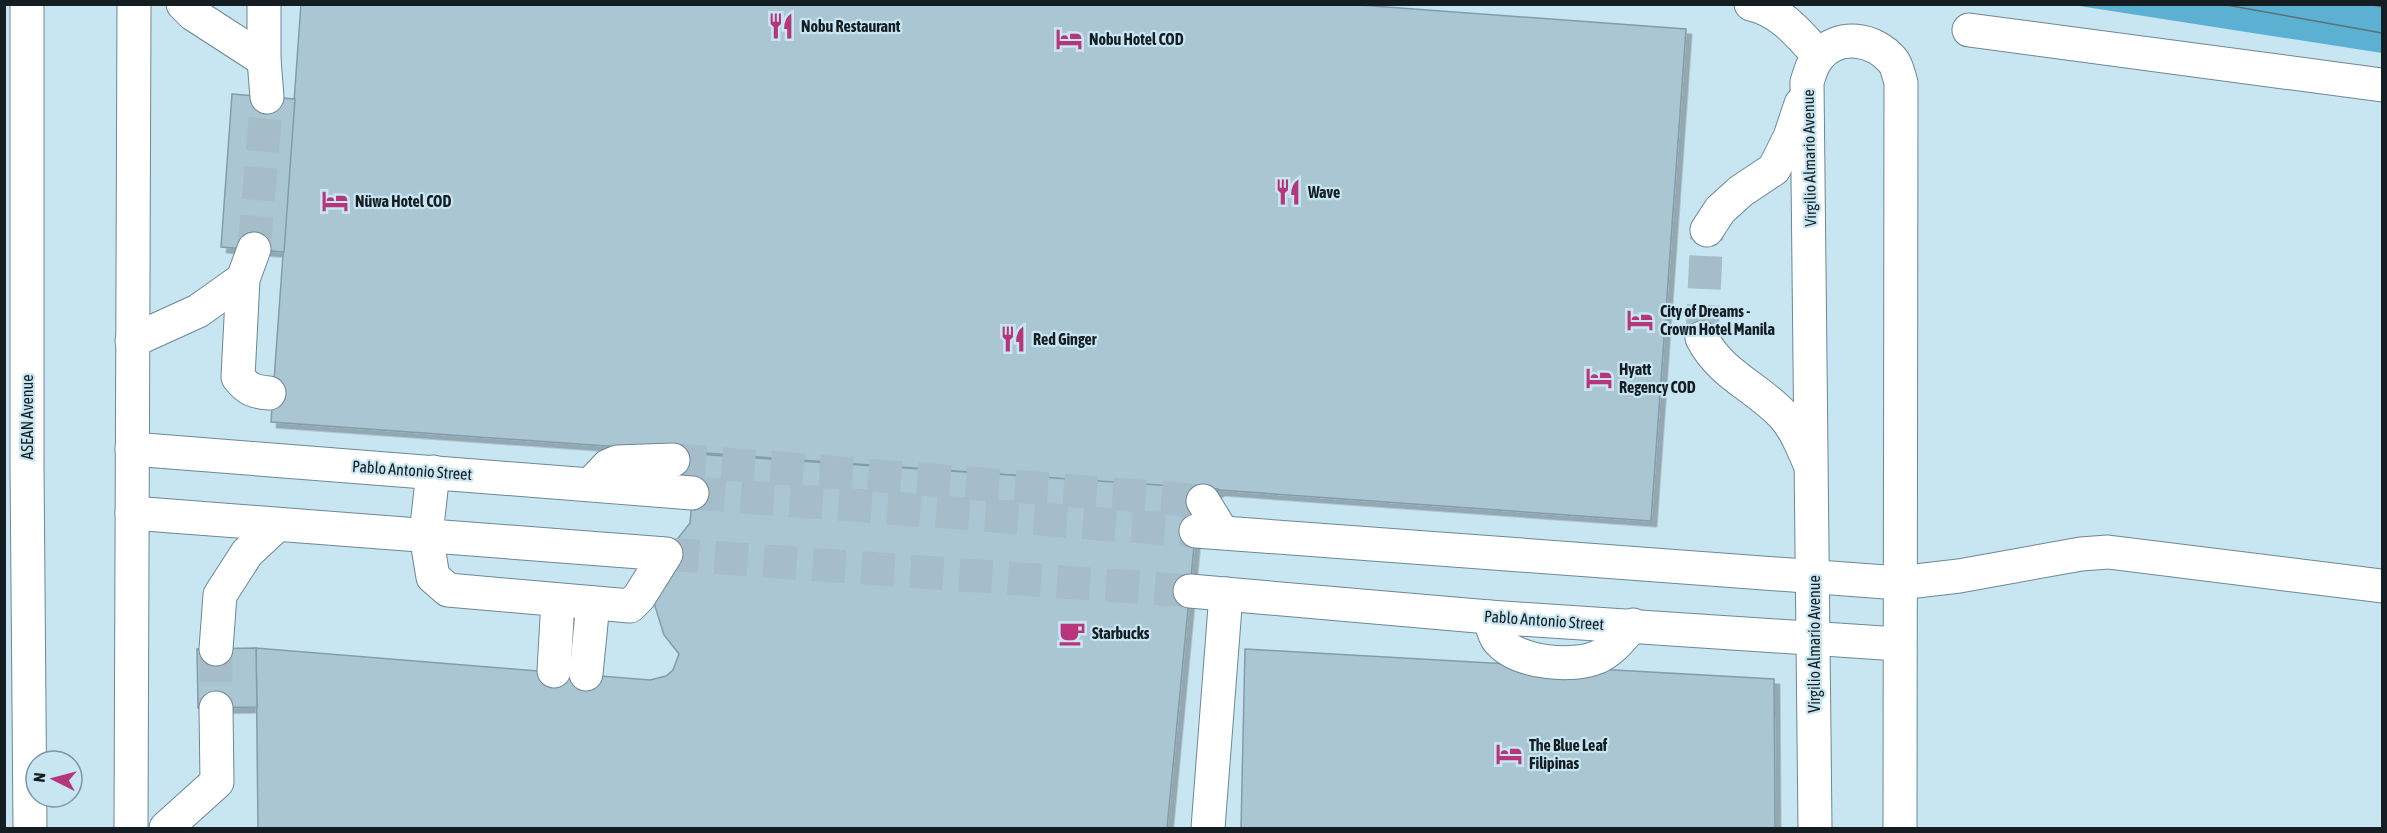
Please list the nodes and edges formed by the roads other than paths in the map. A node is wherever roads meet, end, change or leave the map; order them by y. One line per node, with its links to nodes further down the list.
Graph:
1 (27, 4): 19 (street, ASEAN Avenue)
2 (183, 4): 7 (street)
3 (264, 4): 7 (street)
4 (1751, 4): 8 (street)
5 (130, 12): 15 (street)
6 (1969, 30): 9 (street)
7 (264, 60): 10 (street)
8 (1813, 69): 11 (street); 20 (street, Virgilio Almario Avenue); 29 (street)
9 (2382, 84)
10 (267, 97)
11 (1707, 230)
12 (254, 249): 13 (street)
13 (243, 279): 15 (street); 16 (street)
14 (1702, 338): 20 (street)
15 (132, 341): 17 (street)
16 (269, 393)
17 (132, 449): 21 (street, Pablo Antonio Street); 24 (street)
18 (673, 460): 22 (street)
19 (16, 464): 41 (street, ASEAN Avenue)
20 (1813, 471): 28 (street, Virgilio Almario Avenue)
21 (433, 472): 22 (street, Pablo Antonio Street); 27 (street)
22 (591, 484): 23 (street, Pablo Antonio Street)
23 (692, 493)
24 (132, 513): 26 (street); 42 (street)
25 (1207, 521): 28 (street)
26 (277, 525): 27 (street); 37 (street)
27 (426, 535): 33 (street); 34 (street)
28 (1814, 578): 29 (street); 35 (street, Virgilio Almario Avenue)
29 (1899, 583): 30 (street); 36 (street)
30 (2382, 586)
31 (1190, 591): 32 (street, Pablo Antonio Street)
32 (1226, 594): 35 (street, Pablo Antonio Street); 44 (street)
33 (558, 600): 34 (street); 38 (street)
34 (593, 603): 39 (street)
35 (1814, 638): 36 (street, Pablo Antonio Street); 45 (street, Virgilio Almario Avenue)
36 (1898, 644): 46 (street)
37 (216, 649)
38 (554, 671)
39 (586, 674)
40 (216, 708): 43 (street)
41 (30, 828)
42 (130, 828)
43 (166, 828)
44 (1208, 828)
45 (1815, 828)
46 (1900, 828)

